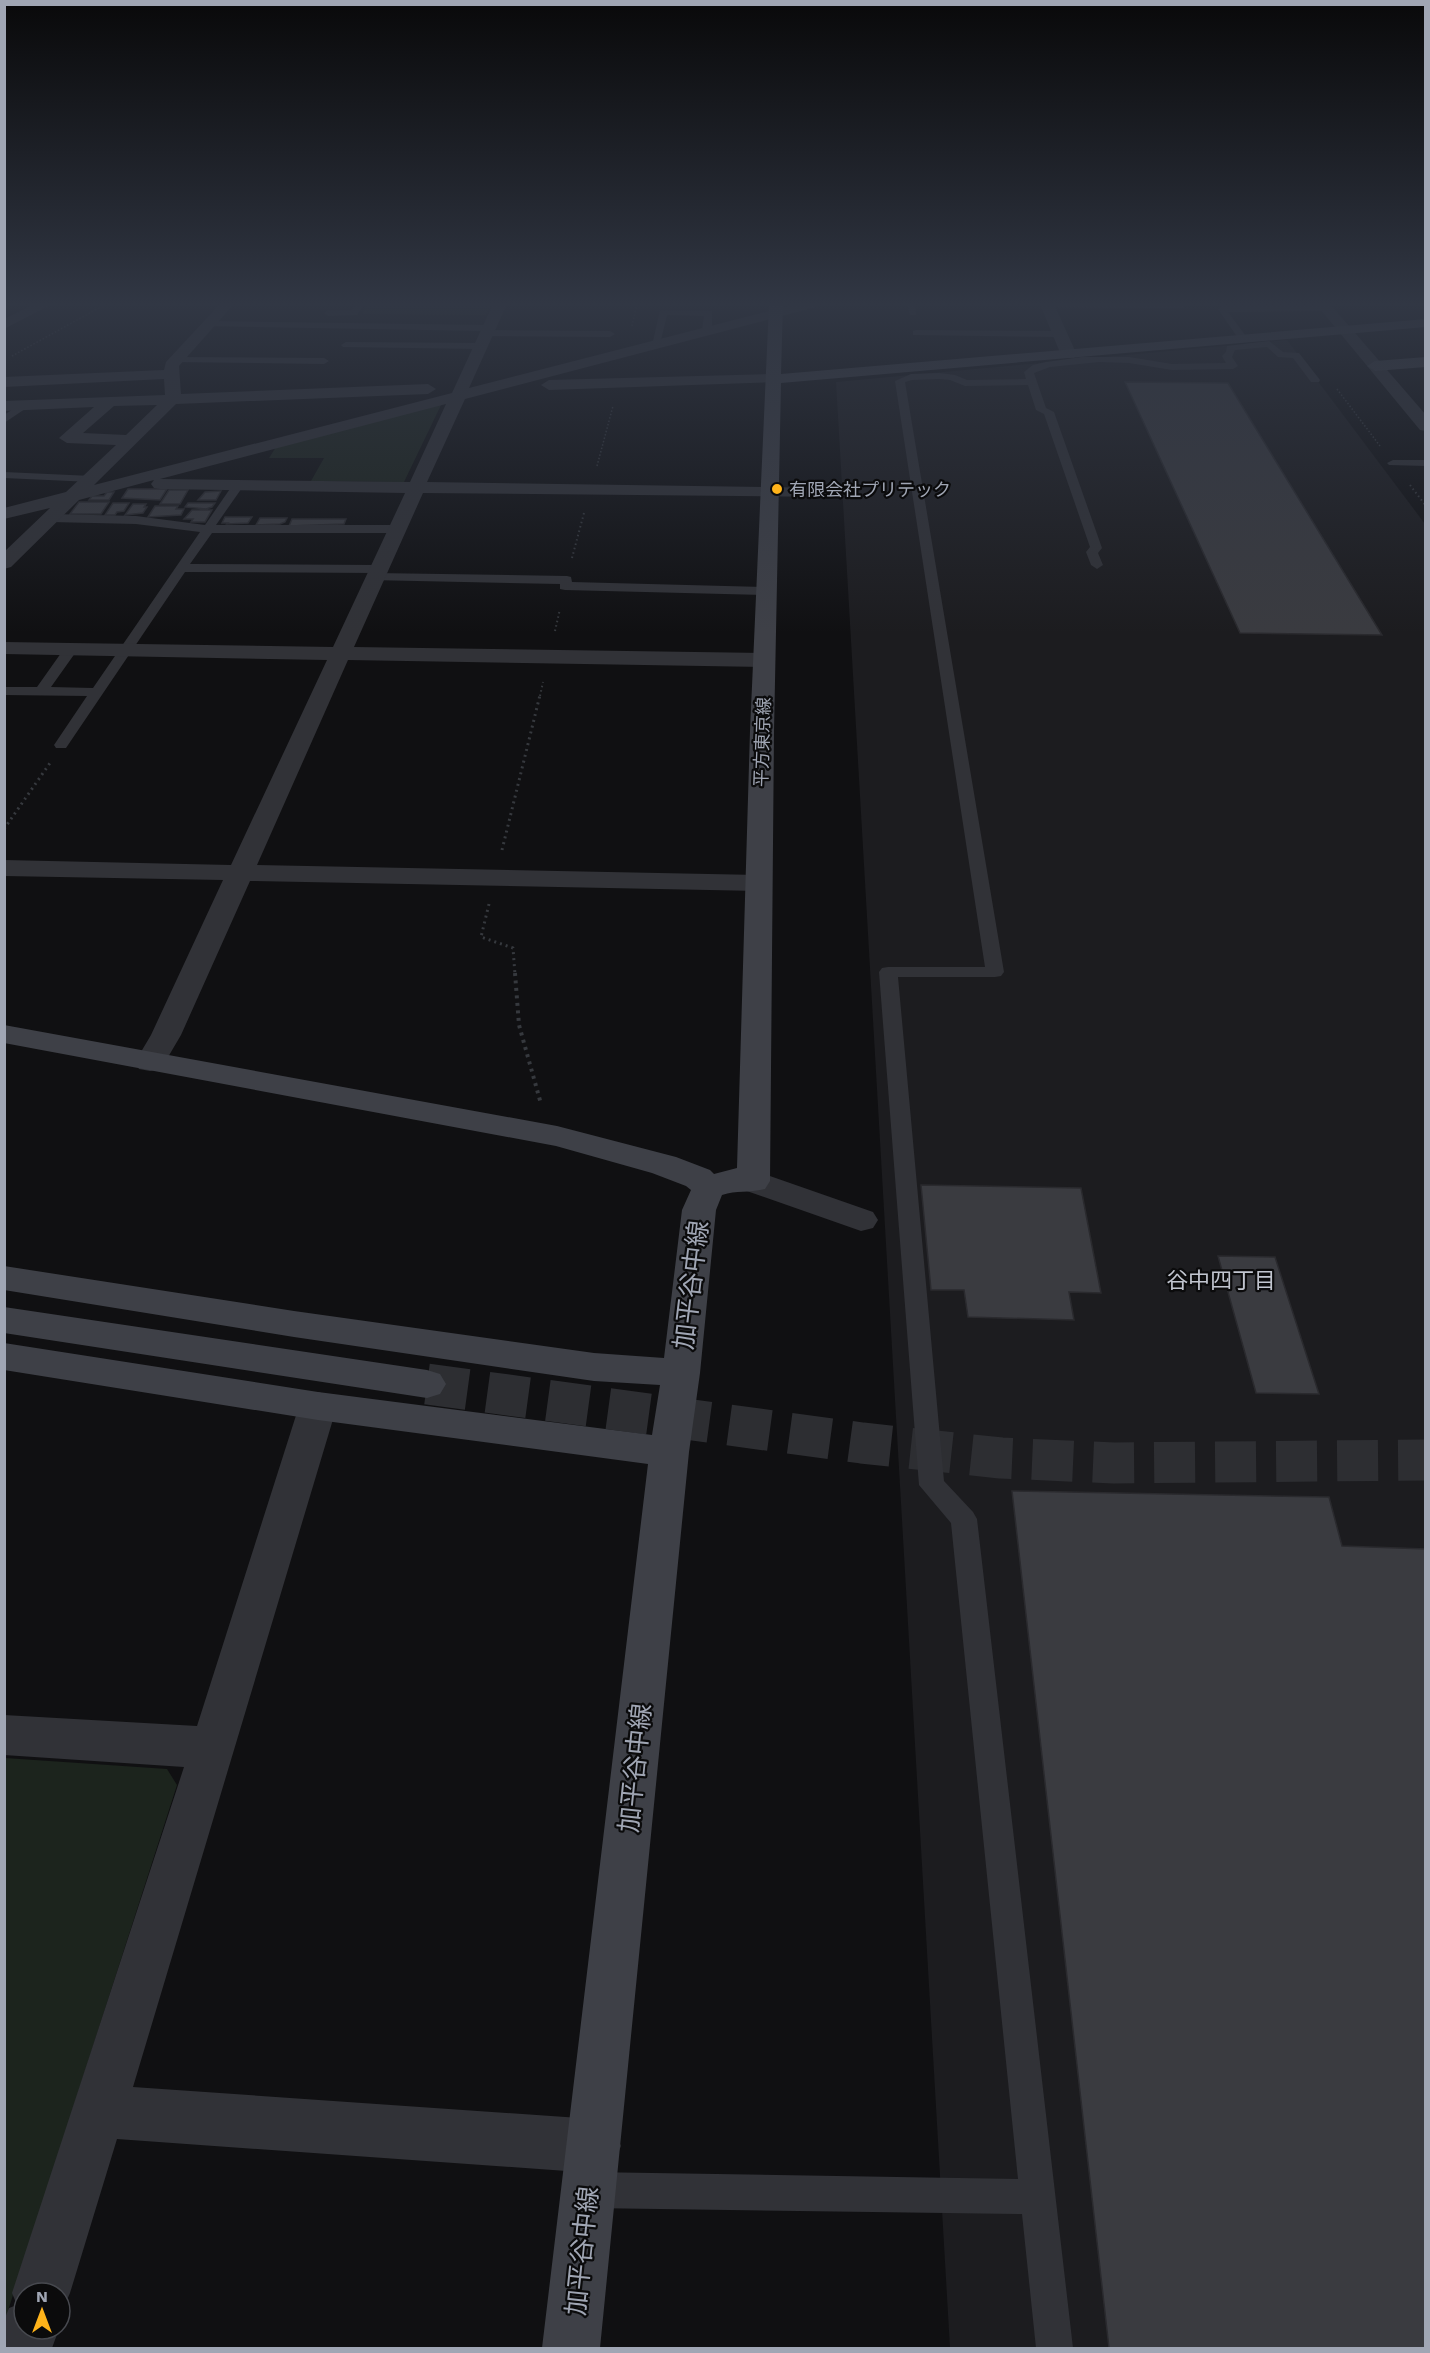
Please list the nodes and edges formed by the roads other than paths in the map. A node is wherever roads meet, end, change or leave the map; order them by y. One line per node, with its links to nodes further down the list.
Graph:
1 (96, 414): 8 (street)
2 (156, 414): 8 (street)
3 (379, 414): 13 (street)
4 (450, 414): 15 (street)
5 (773, 414): 16 (street, 平方東京線)
6 (905, 414): 57 (lane)
7 (1049, 414): 25 (lane)
8 (129, 440): 12 (street)
9 (1393, 463): 10 (lane)
10 (1425, 463)
11 (4, 476): 12 (lane)
12 (92, 478): 19 (street)
13 (119, 484): 14 (street); 19 (street)
14 (238, 485): 15 (street); 22 (lane)
15 (416, 487): 16 (street); 23 (street)
16 (770, 492): 17 (street); 28 (street, 平方東京線)
17 (828, 493)
18 (4, 495): 19 (street)
19 (70, 496): 20 (street); 21 (street)
20 (4, 514)
21 (51, 518): 22 (lane); 24 (street)
22 (209, 529): 23 (lane); 26 (lane)
23 (396, 529): 27 (street)
24 (4, 563)
25 (1096, 565)
26 (183, 568): 27 (lane); 31 (lane)
27 (376, 573): 28 (lane); 32 (street)
28 (768, 591): 33 (street, 平方東京線)
29 (4, 648): 30 (street)
30 (71, 649): 31 (street); 35 (lane)
31 (128, 650): 32 (street); 36 (lane)
32 (340, 652): 33 (street); 39 (street)
33 (764, 660): 40 (street, 平方東京線)
34 (4, 691): 35 (lane)
35 (41, 692): 36 (lane)
36 (98, 692): 37 (lane)
37 (61, 746)
38 (4, 868): 39 (street)
39 (239, 873): 40 (street); 42 (street)
40 (759, 883): 43 (street, 平方東京線)
41 (4, 1034): 42 (street)
42 (150, 1062): 44 (street)
43 (753, 1180): 44 (street); 45 (street)
44 (708, 1188): 49 (street, 加平谷中線)
45 (861, 1220)
46 (4, 1278): 49 (street)
47 (4, 1320): 50 (street)
48 (4, 1356): 51 (street)
49 (681, 1373): 52 (street, 加平谷中線)
50 (427, 1384)
51 (318, 1406): 52 (street); 54 (street)
52 (669, 1452): 56 (street, 加平谷中線)
53 (4, 1735): 54 (street)
54 (213, 1748): 55 (street)
55 (98, 2111): 56 (street); 58 (street)
56 (592, 2168): 57 (lane); 59 (street, 加平谷中線)
57 (1038, 2197): 60 (lane)
58 (45, 2281)
59 (571, 2349)
60 (1054, 2349)

